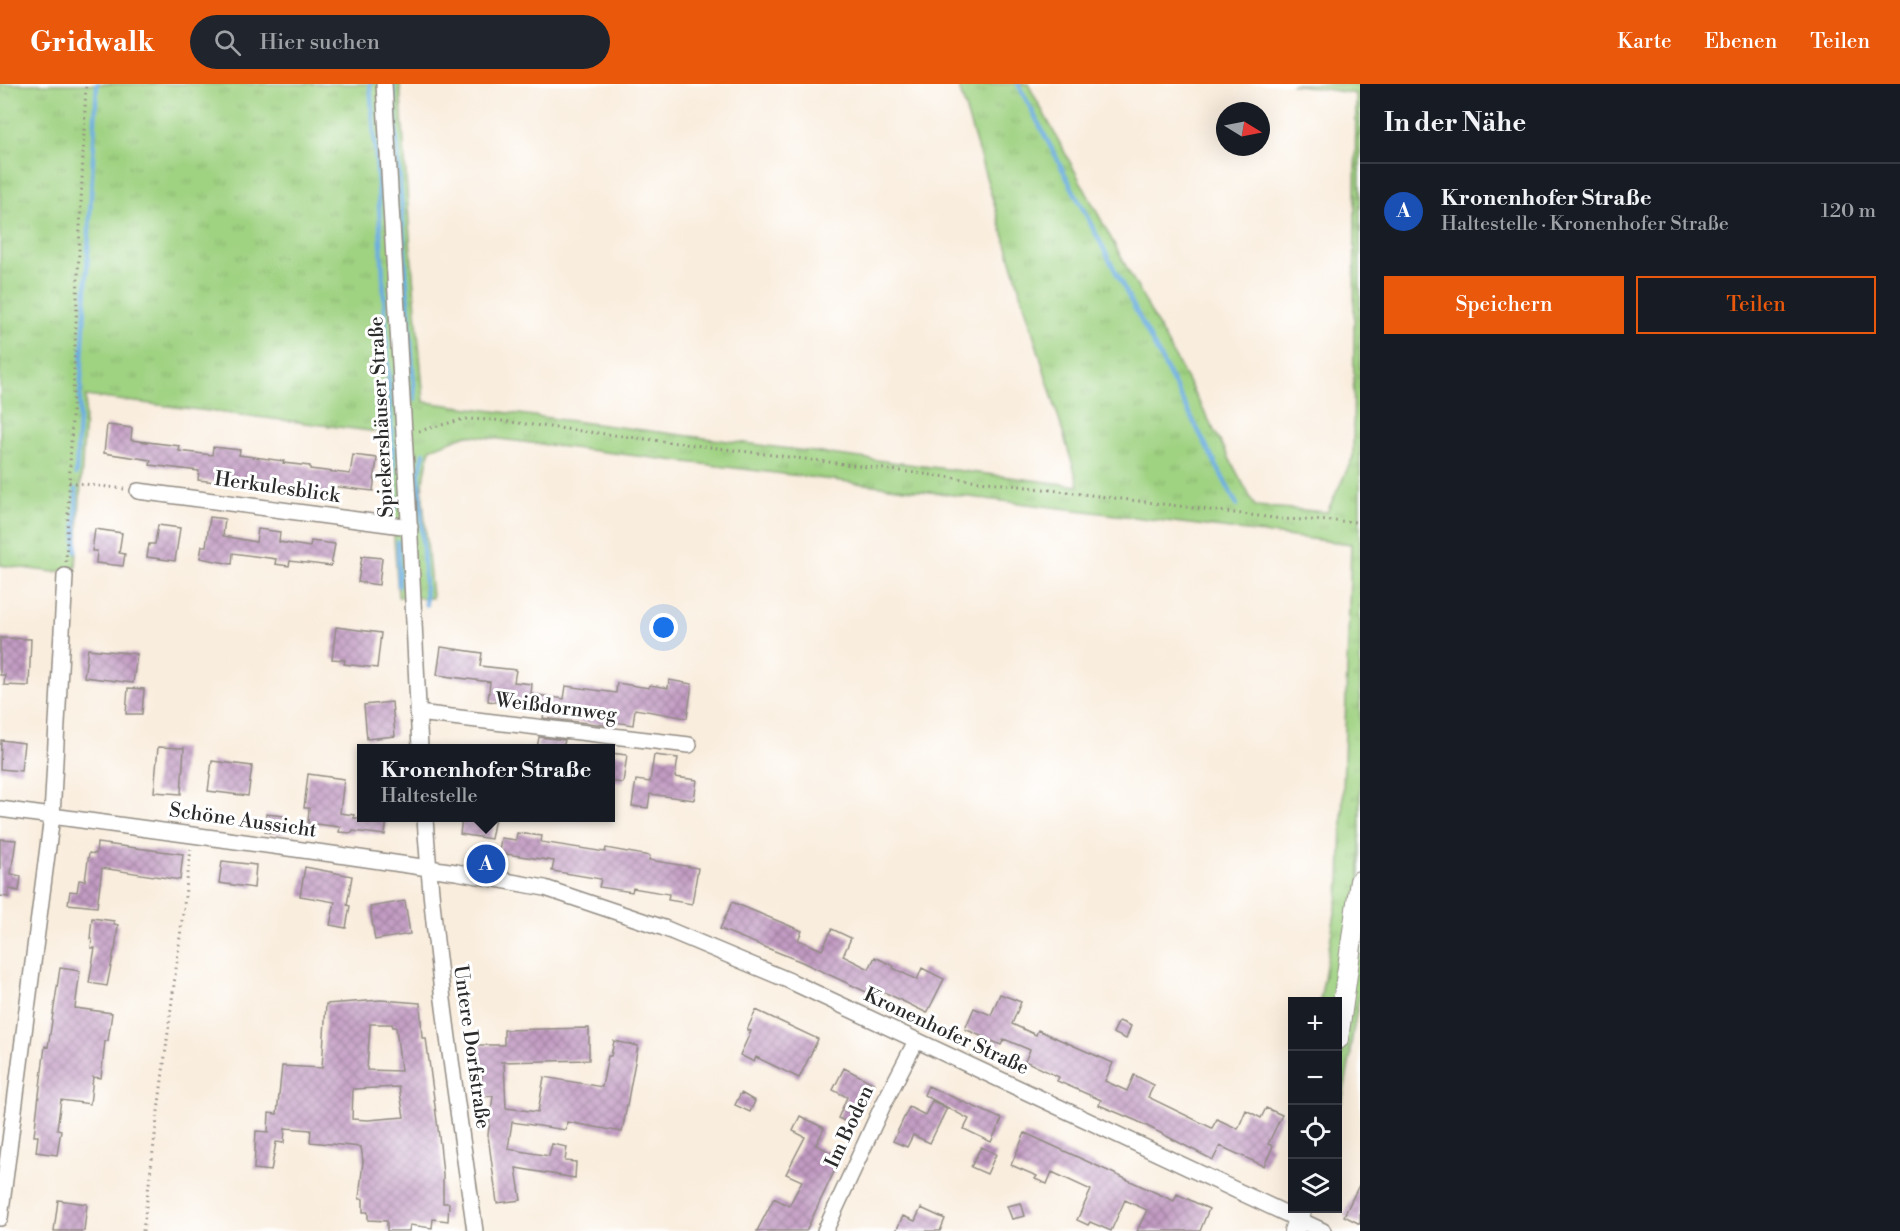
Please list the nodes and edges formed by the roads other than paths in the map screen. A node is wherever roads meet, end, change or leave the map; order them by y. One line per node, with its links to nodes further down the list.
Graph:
1 (384, 84): 3 (street, Spiekershäuser Straße)
2 (138, 491): 3 (street, Herkulesblick)
3 (410, 527): 5 (street, Spiekershäuser Straße)
4 (65, 576): 9 (street)
5 (418, 713): 6 (street, Spiekershäuser Straße); 7 (street, Weißdornweg)
6 (420, 744)
7 (690, 745)
8 (0, 809): 9 (street, Schöne Aussicht)
9 (52, 816): 11 (street, Schöne Aussicht); 15 (street)
10 (425, 822): 11 (street)
11 (428, 868): 14 (street, Kronenhofer Straße); 18 (street, Untere Dorfstraße)
12 (1360, 880): 13 (street)
13 (1342, 1009)
14 (916, 1041): 17 (street, Kronenhofer Straße); 19 (street, Im Boden)
15 (7, 1113): 16 (street)
16 (0, 1218)
17 (1299, 1220): 20 (street, Kronenhofer Straße)
18 (475, 1231)
19 (825, 1231)
20 (1323, 1231)

